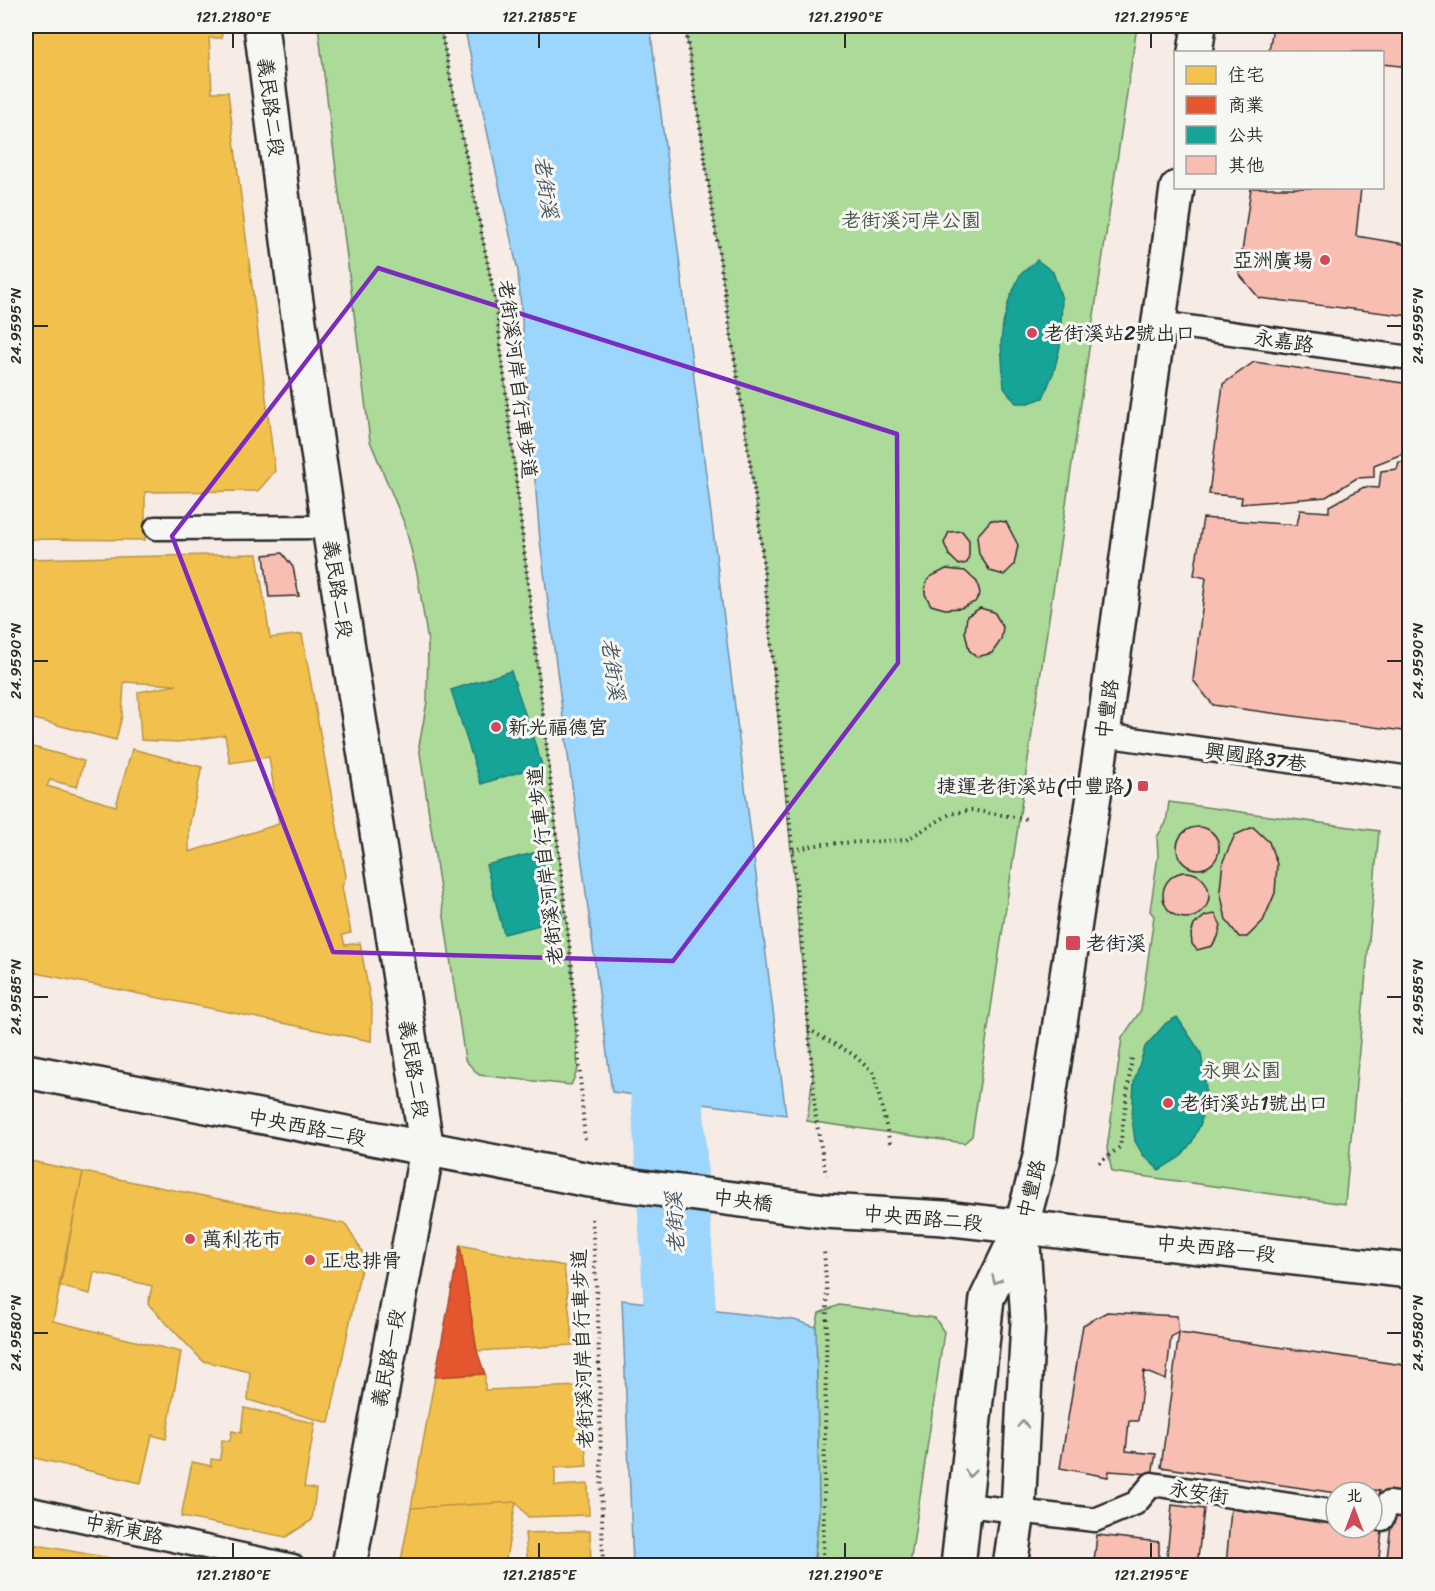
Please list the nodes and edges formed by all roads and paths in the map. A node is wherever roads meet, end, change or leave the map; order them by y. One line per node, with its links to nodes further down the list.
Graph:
1 (261, 26): 9 (street, 義民路二段)
2 (441, 26): 21 (path, 老街溪河岸自行車步道)
3 (685, 26): 14 (path)
4 (1199, 26): 5 (street)
5 (1195, 51)
6 (1177, 189): 7 (street, 中豐路)
7 (1158, 323): 8 (lane, 永嘉路); 11 (street, 中豐路)
8 (1410, 358)
9 (329, 527): 10 (lane); 19 (street, 義民路二段)
10 (156, 528)
11 (1103, 735): 12 (lane, 興國路37巷); 23 (street, 中豐路)
12 (1410, 778)
13 (1027, 819): 14 (path)
14 (793, 850): 15 (path)
15 (808, 1029): 18 (path); 22 (path)
16 (1132, 1057): 20 (path)
17 (26, 1071): 19 (street, 中央西路二段)
18 (890, 1143)
19 (427, 1150): 21 (street, 中央西路二段); 32 (street, 義民路一段)
20 (1099, 1163)
21 (589, 1180): 22 (street, 中央橋); 33 (path, 老街溪河岸自行車步道)
22 (825, 1210): 23 (street, 中央西路二段); 34 (path)
23 (1022, 1228): 24 (street, 中央西路一段); 25 (street, 中豐路, one-way to 25); 29 (street, 中豐路, one-way to 23)
24 (1410, 1271)
25 (966, 1505): 29 (lane, 永安街); 35 (street, 中豐路)
26 (1410, 1506): 30 (lane)
27 (26, 1508): 31 (lane, 中新東路)
28 (1324, 1510): 29 (lane, 永安街)
29 (1018, 1511): 36 (street, 中豐路)
30 (1384, 1514)
31 (292, 1566)
32 (349, 1566)
33 (603, 1566)
34 (823, 1566)
35 (958, 1566)
36 (1010, 1566)

